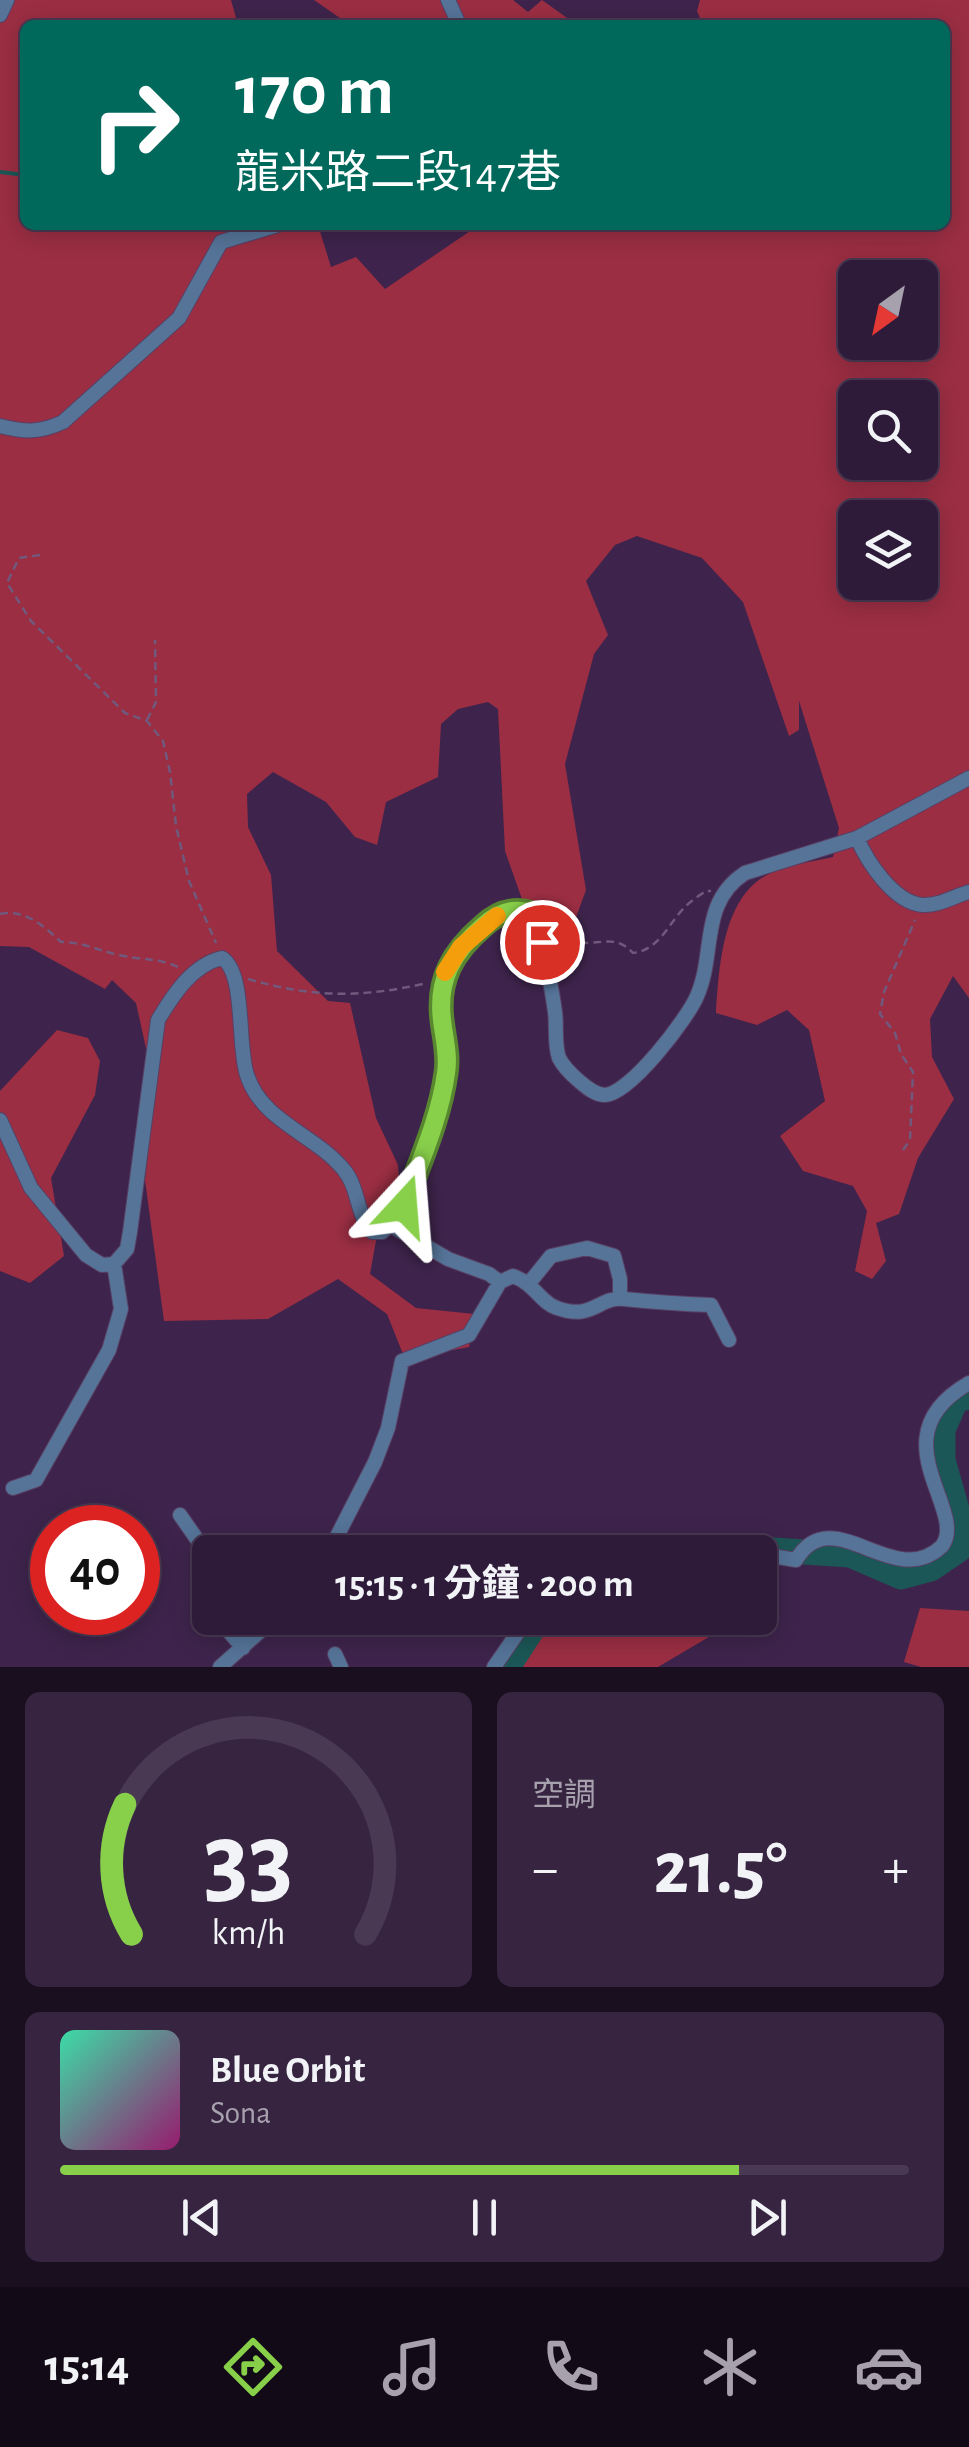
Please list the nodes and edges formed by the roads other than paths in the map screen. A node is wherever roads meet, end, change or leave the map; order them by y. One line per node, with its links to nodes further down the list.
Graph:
1 (7, 0): 2 (street)
2 (0, 15)
3 (261, 230): 4 (street)
4 (0, 426)
5 (969, 778): 6 (street)
6 (857, 838): 7 (street); 9 (street)
7 (969, 892)
8 (0, 1120): 10 (street)
9 (392, 1226): 10 (street); 11 (street)
10 (114, 1264): 16 (street)
11 (500, 1282): 12 (street); 19 (street)
12 (530, 1282): 13 (street); 13 (street)
13 (620, 1298): 14 (street)
14 (730, 1340)
15 (969, 1383): 20 (street)
16 (13, 1488)
17 (180, 1516): 18 (street)
18 (194, 1535)
19 (338, 1535)
20 (777, 1554)
21 (232, 1635): 24 (street)
22 (257, 1635): 24 (street)
23 (515, 1635): 26 (street)
24 (243, 1648): 25 (street)
25 (220, 1667)
26 (494, 1667)

